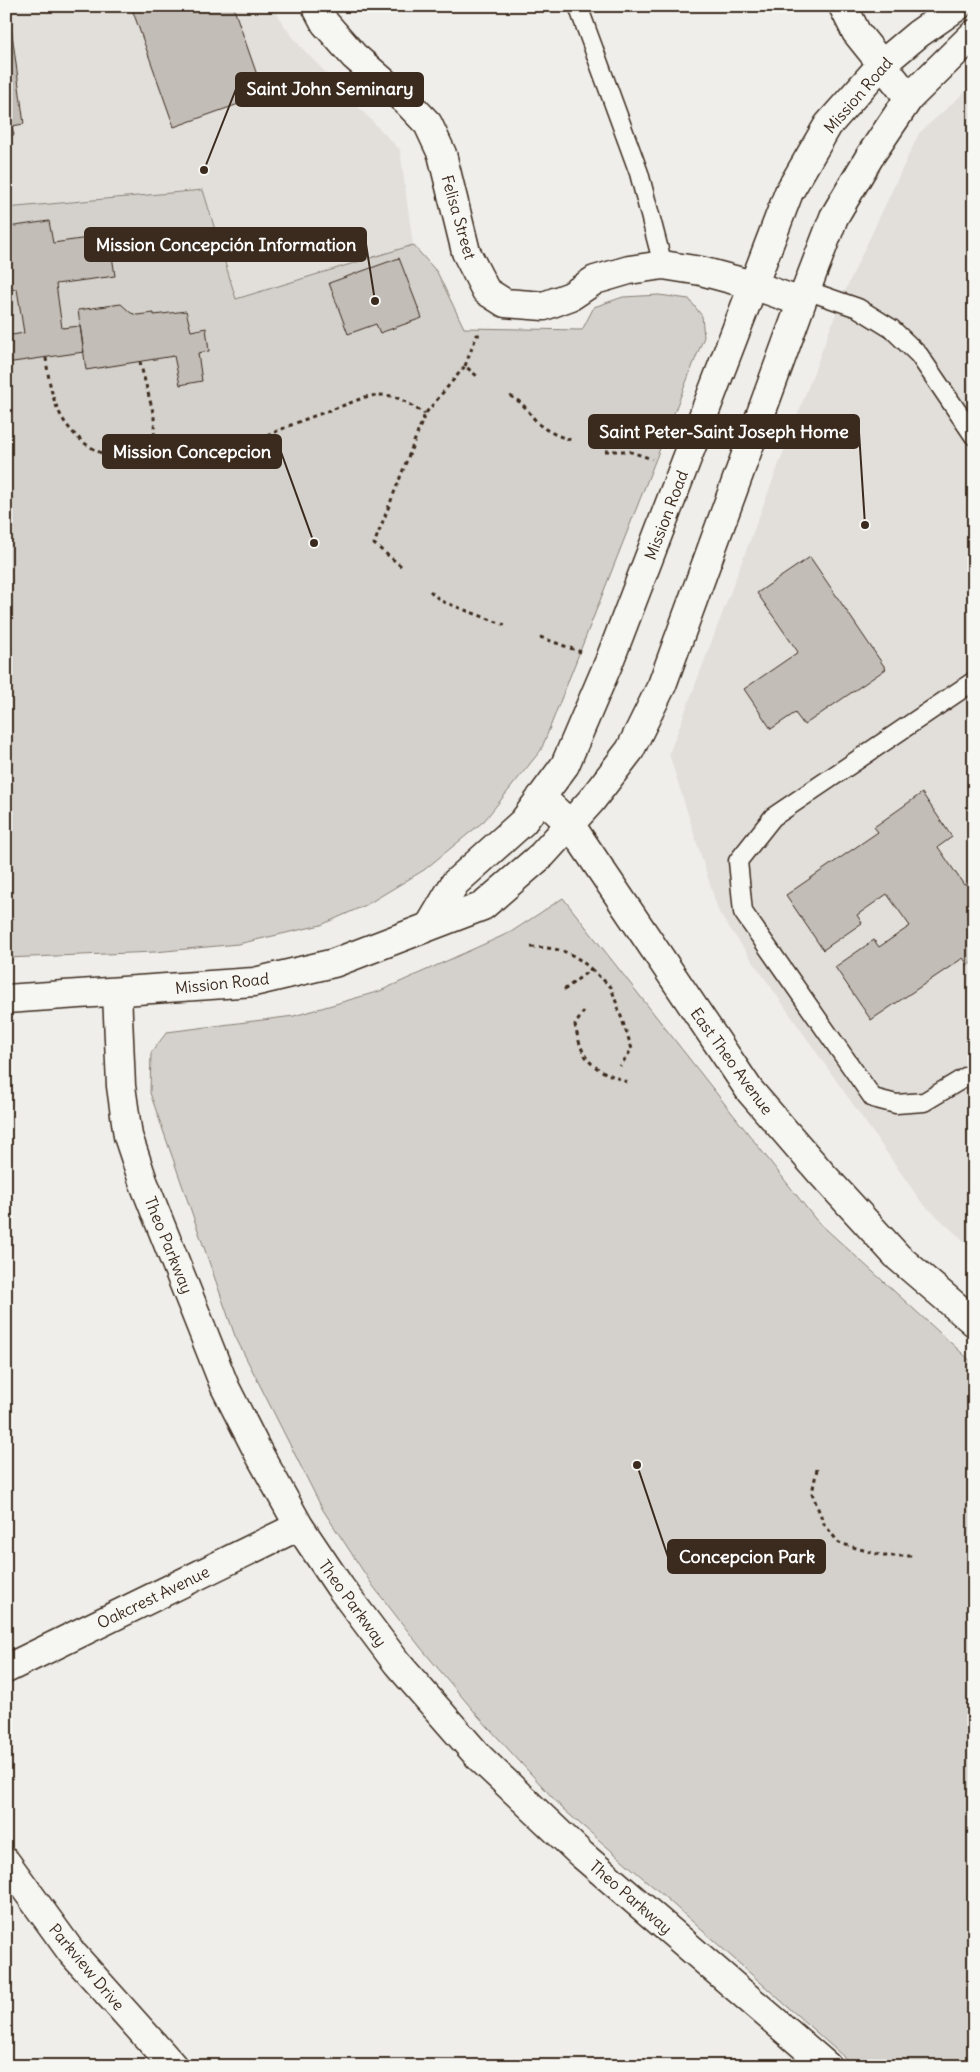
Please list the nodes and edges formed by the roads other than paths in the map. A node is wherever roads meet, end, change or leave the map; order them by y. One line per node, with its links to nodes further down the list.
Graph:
1 (316, 6): 8 (street, Felisa Street)
2 (578, 6): 8 (lane)
3 (843, 6): 6 (street)
4 (958, 6): 6 (street, Mission Road)
5 (974, 34): 7 (street, Mission Road)
6 (881, 65): 7 (street); 9 (street, Mission Road)
7 (909, 98): 10 (street, Mission Road)
8 (663, 265): 9 (street, Felisa Street)
9 (753, 285): 10 (street, Felisa Street); 13 (street, Mission Road)
10 (804, 296): 11 (lane); 14 (street, Mission Road)
11 (974, 436)
12 (974, 681): 18 (lane)
13 (541, 797): 14 (street, East Theo Avenue); 15 (street, Mission Road)
14 (570, 824): 15 (street, Mission Road); 19 (street, East Theo Avenue)
15 (430, 925): 16 (street, Mission Road)
16 (117, 993): 17 (street, Mission Road); 20 (street, Theo Parkway)
17 (6, 999)
18 (974, 1072)
19 (974, 1322)
20 (300, 1526): 21 (street, Oakcrest Avenue); 24 (street, Theo Parkway)
21 (6, 1669)
22 (6, 1862): 23 (street, Parkview Drive)
23 (174, 2066)
24 (827, 2066)

